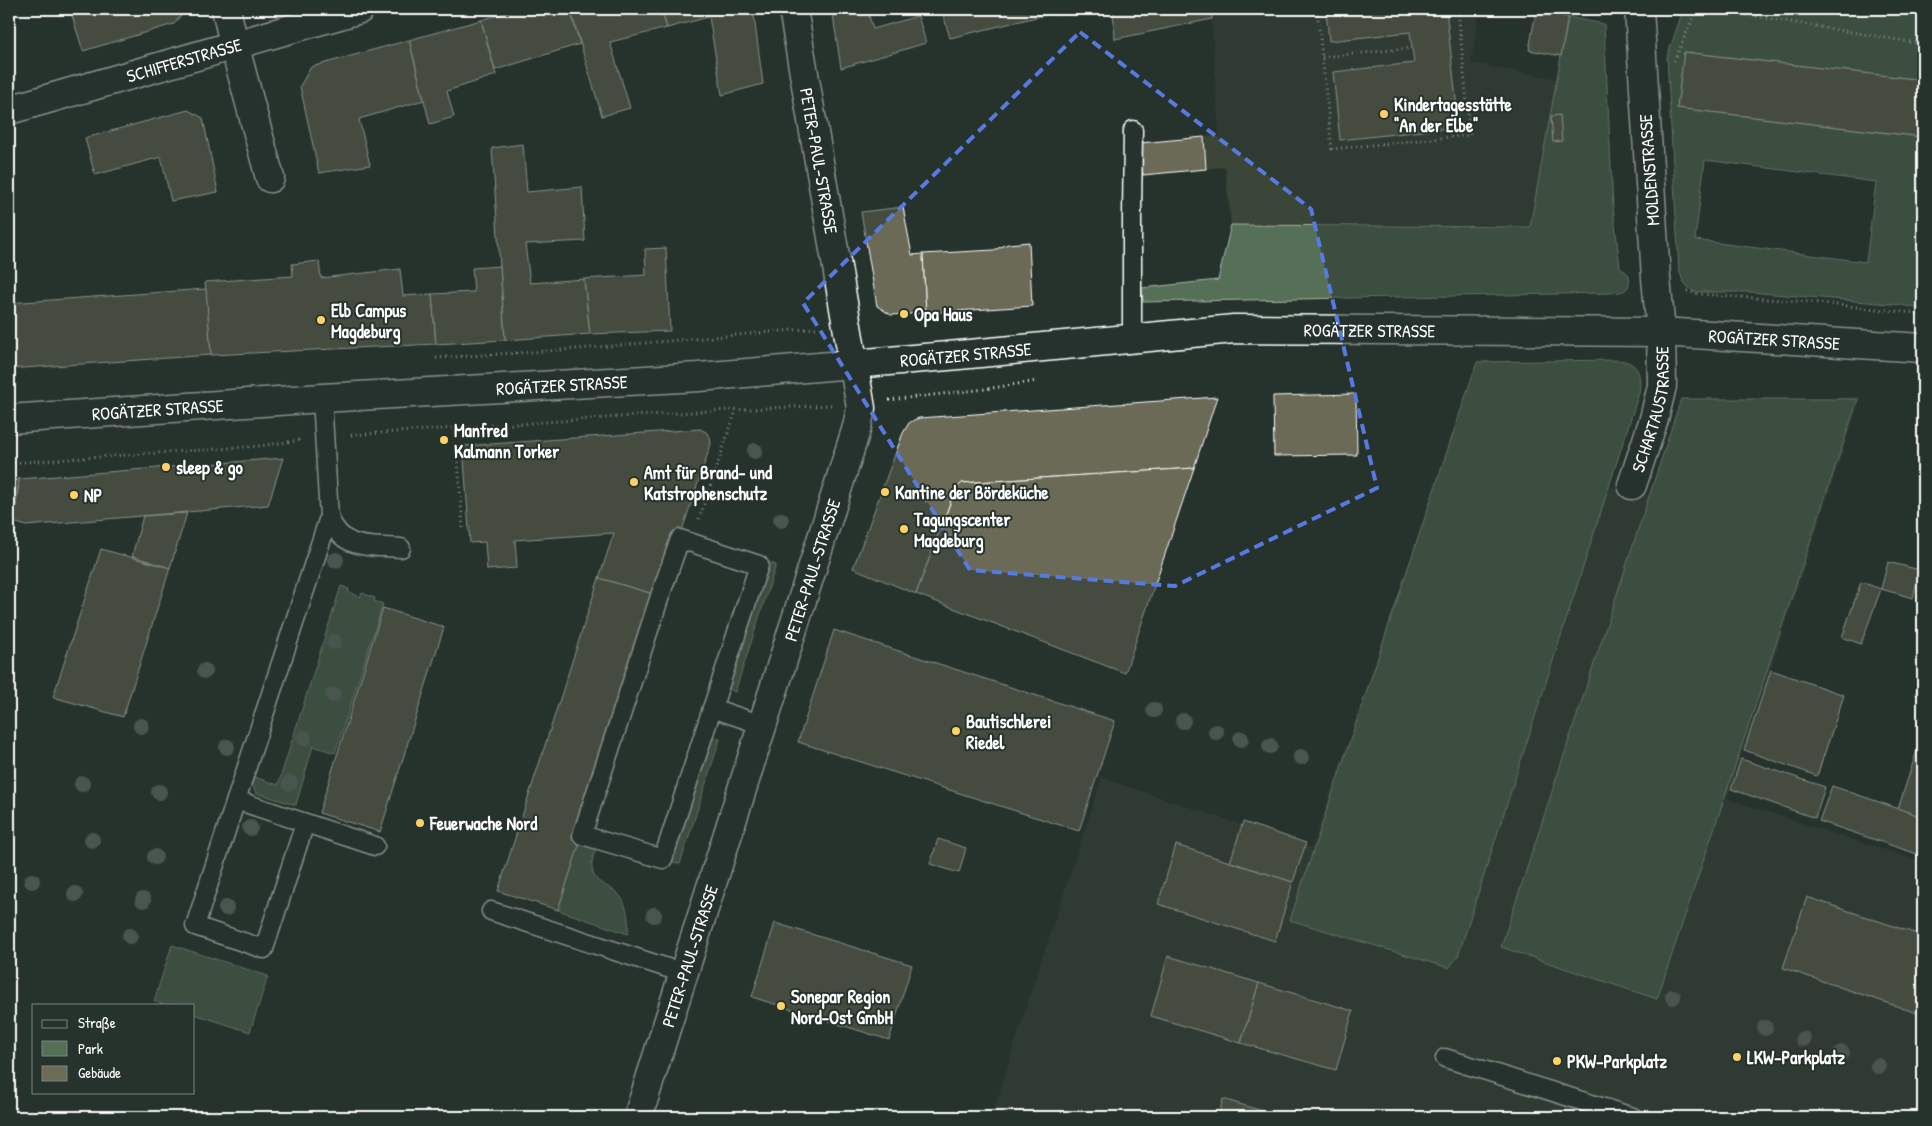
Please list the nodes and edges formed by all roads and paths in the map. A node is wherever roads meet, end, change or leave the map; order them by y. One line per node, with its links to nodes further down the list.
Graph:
1 (226, 9): 8 (street)
2 (360, 9): 8 (street, SCHIFFERSTRASSE)
3 (793, 9): 22 (street, PETER-PAUL-STRASSE)
4 (1317, 9): 11 (path)
5 (1458, 9): 11 (path)
6 (1639, 9): 18 (street, MOLDENSTRASSE)
7 (1712, 9): 9 (path)
8 (234, 44): 12 (street, SCHIFFERSTRASSE); 14 (street)
9 (1923, 44)
10 (1412, 48): 11 (path)
11 (1322, 57)
12 (9, 110)
13 (1134, 130): 19 (lane)
14 (270, 178)
15 (1682, 290): 16 (path)
16 (1923, 314)
17 (817, 328): 21 (path, ROGÄTZER STRASSE)
18 (1661, 332): 19 (street, ROGÄTZER STRASSE); 20 (street, ROGÄTZER STRASSE); 32 (street, SCHARTAUSTRASSE)
19 (1132, 339): 22 (street, ROGÄTZER STRASSE)
20 (1923, 348)
21 (431, 359)
22 (853, 365): 23 (street, ROGÄTZER STRASSE); 38 (street, PETER-PAUL-STRASSE)
23 (322, 398): 26 (street, ROGÄTZER STRASSE); 27 (lane)
24 (813, 406): 25 (path, ROGÄTZER STRASSE)
25 (736, 410): 27 (path, ROGÄTZER STRASSE); 30 (path)
26 (9, 419)
27 (325, 437): 29 (path, ROGÄTZER STRASSE); 33 (lane)
28 (457, 447): 35 (path)
29 (9, 463)
30 (714, 475): 31 (path); 34 (path)
31 (730, 480)
32 (1632, 485)
33 (329, 517): 36 (lane); 39 (lane)
34 (698, 521)
35 (463, 529)
36 (401, 548)
37 (712, 708): 37 (lane); 38 (lane)
38 (762, 725): 43 (street, PETER-PAUL-STRASSE)
39 (236, 800): 40 (lane); 40 (lane)
40 (305, 823): 41 (lane)
41 (375, 846)
42 (491, 911): 43 (lane)
43 (683, 973): 45 (street, PETER-PAUL-STRASSE)
44 (1445, 1058): 46 (lane)
45 (638, 1117)
46 (1633, 1117)

